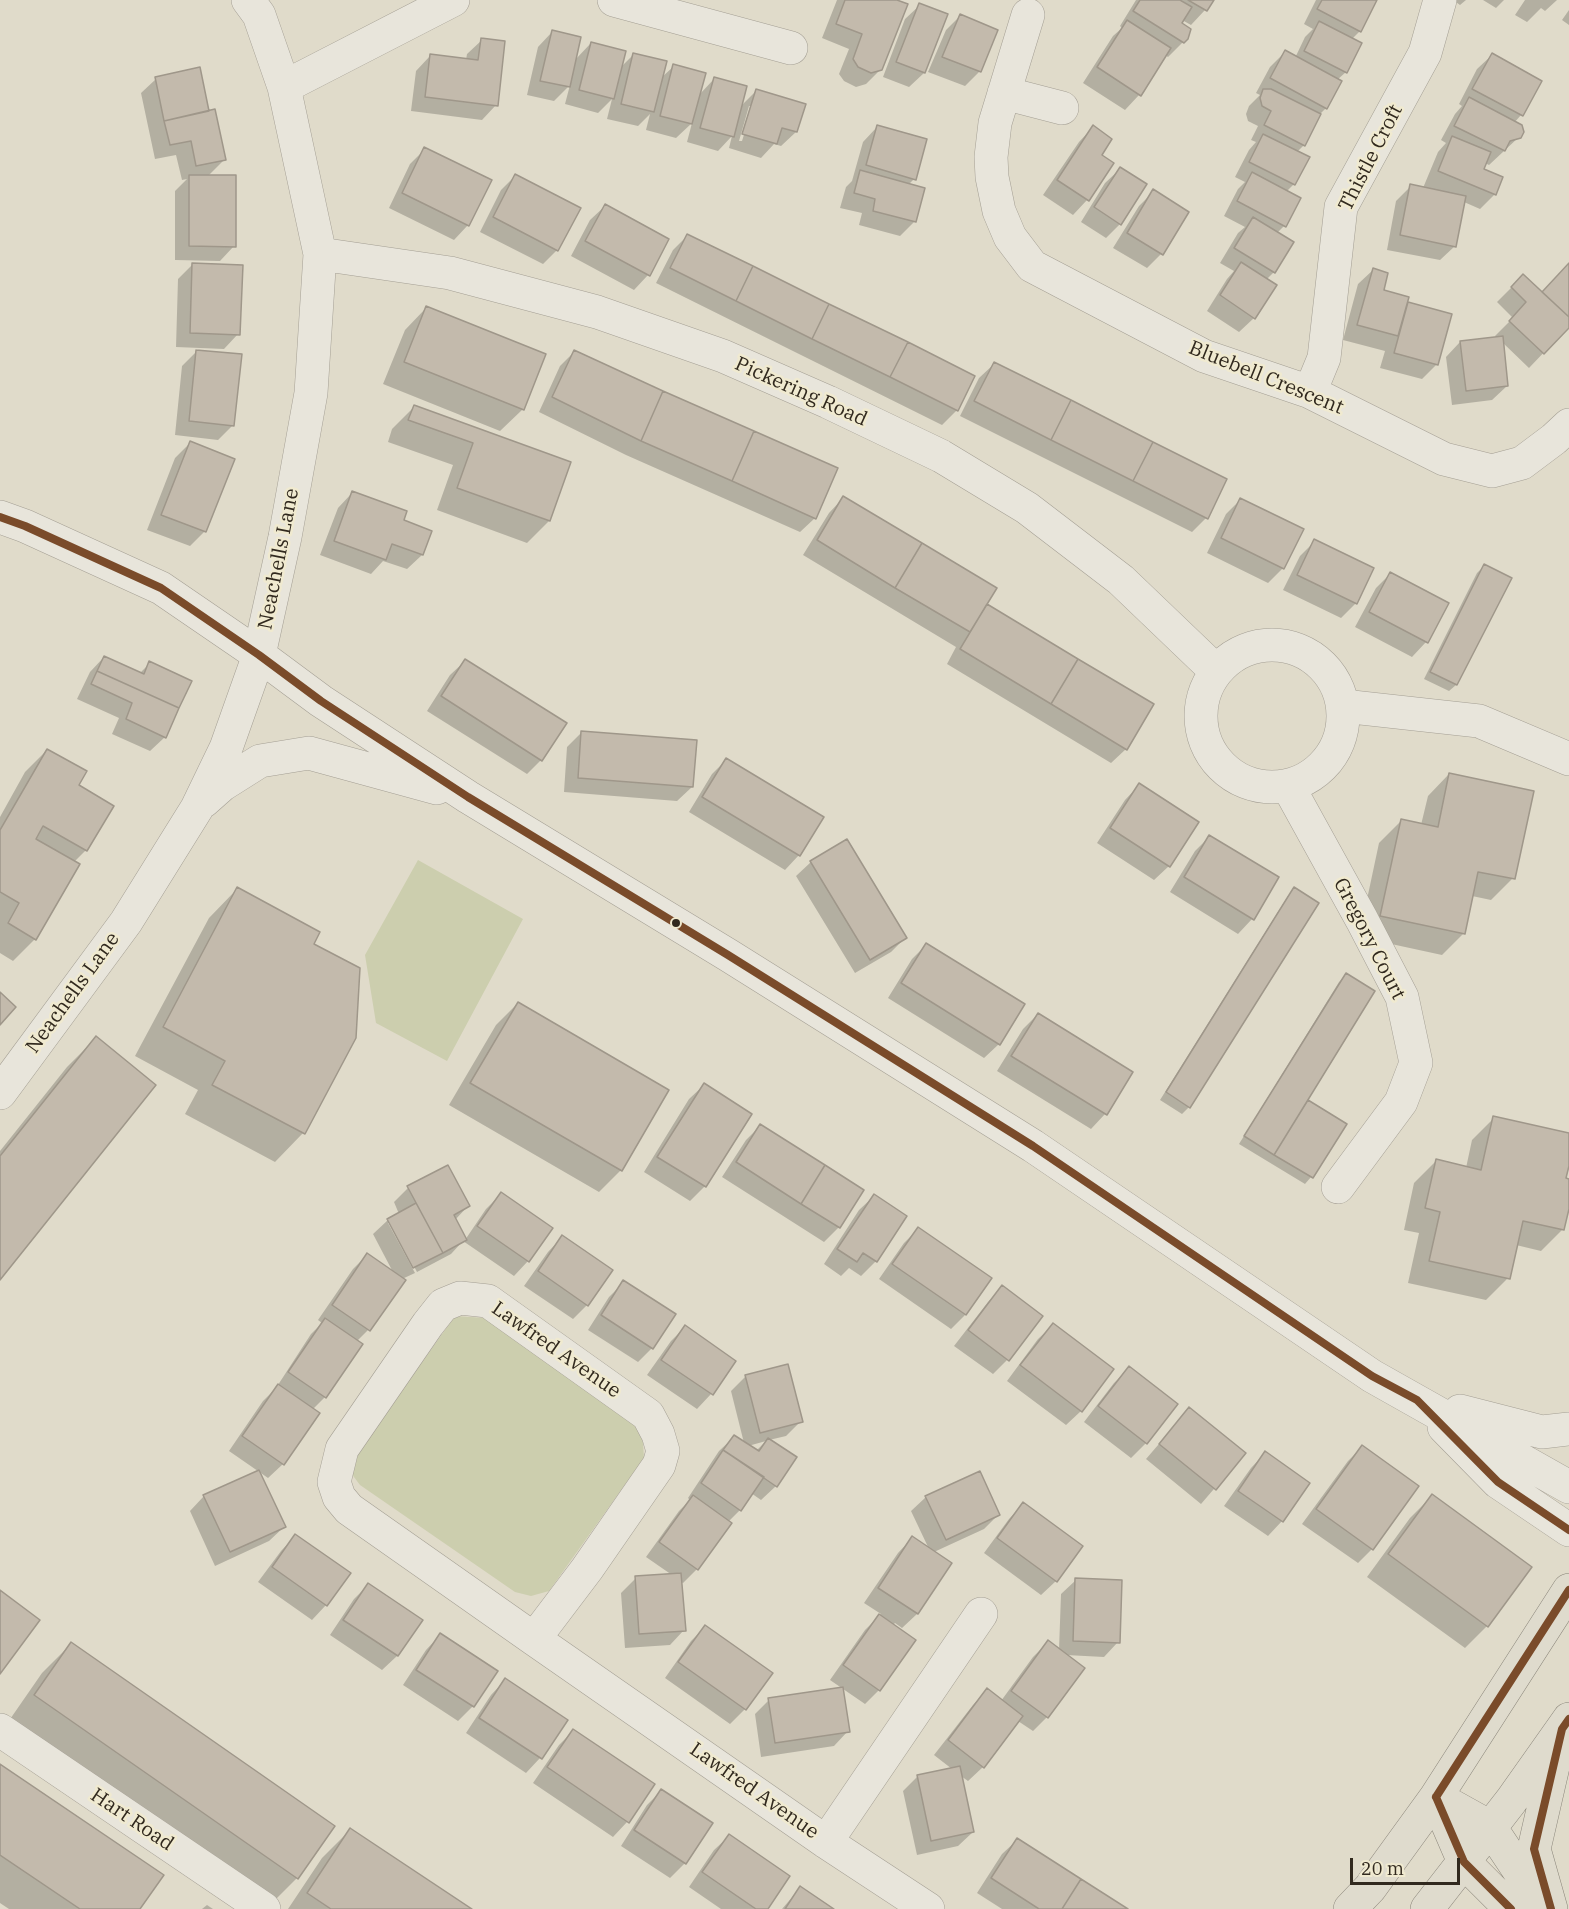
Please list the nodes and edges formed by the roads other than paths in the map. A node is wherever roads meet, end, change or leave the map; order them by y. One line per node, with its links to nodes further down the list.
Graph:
1 (248, 0): 8 (street, Neachells Lane)
2 (453, 0): 8 (street)
3 (614, 0): 5 (street)
4 (1440, 0): 12 (street, Thistle Croft)
5 (681, 9): 7 (street)
6 (1028, 15): 9 (street, Bluebell Crescent)
7 (791, 48)
8 (284, 87): 11 (street, Neachells Lane)
9 (1004, 93): 10 (street); 12 (street, Bluebell Crescent)
10 (1062, 108)
11 (320, 254): 15 (street, Neachells Lane); 16 (street, Pickering Road)
12 (1310, 392): 13 (street, Bluebell Crescent)
13 (1569, 425)
14 (0, 517): 15 (street)
15 (260, 655): 20 (street); 21 (street, Neachells Lane)
16 (1215, 670): 17 (street); 19 (street)
17 (1342, 706): 18 (street); 19 (street)
18 (1569, 759)
19 (1287, 786): 23 (street, Gregory Court)
20 (468, 797): 21 (street); 24 (street)
21 (197, 808): 22 (street, Neachells Lane)
22 (0, 1093)
23 (1338, 1187)
24 (1417, 1400): 25 (street); 26 (street); 27 (street)
25 (1569, 1429)
26 (1569, 1487)
27 (1569, 1530)
28 (1569, 1590): 33 (main road)
29 (981, 1614): 35 (street, Lawfred Avenue)
30 (534, 1639): 30 (street, Lawfred Avenue); 35 (street, Lawfred Avenue)
31 (1565, 1724): 34 (main road); 43 (main road)
32 (0, 1730): 37 (street, Hart Road)
33 (1436, 1797): 34 (main road); 36 (main road); 39 (main road)
34 (1490, 1827): 36 (main road); 42 (main road)
35 (826, 1842): 38 (street, Lawfred Avenue)
36 (1464, 1862): 40 (main road); 41 (main road)
37 (264, 1909)
38 (928, 1909)
39 (1350, 1909)
40 (1427, 1909)
41 (1511, 1909)
42 (1545, 1909)
43 (1551, 1909)

